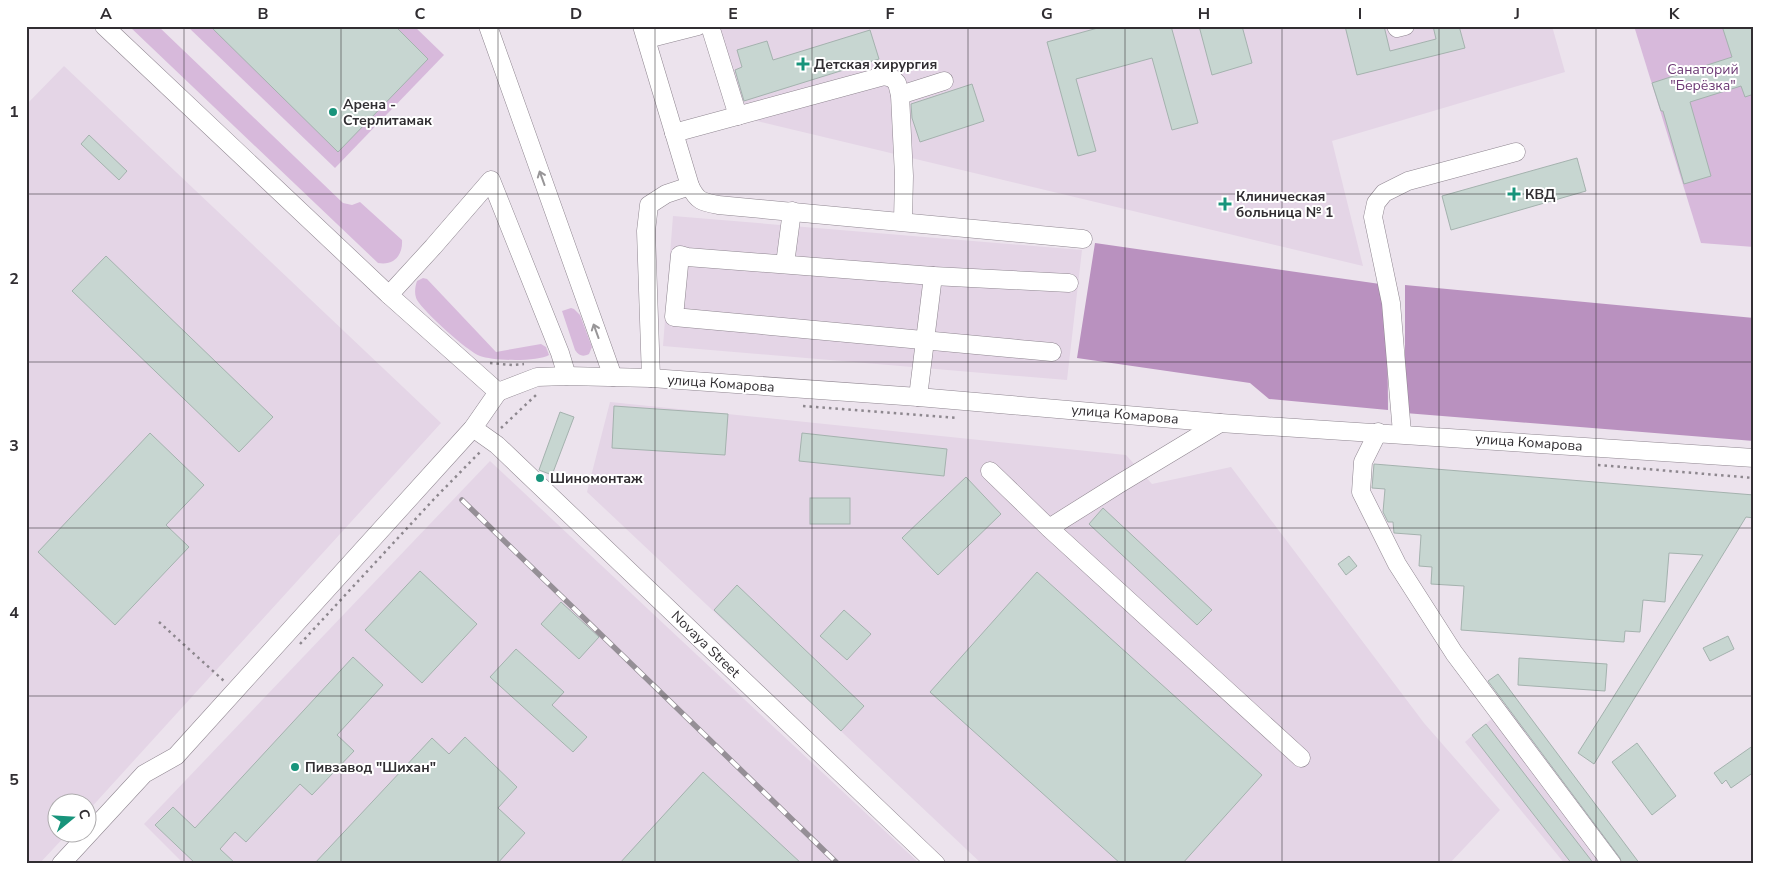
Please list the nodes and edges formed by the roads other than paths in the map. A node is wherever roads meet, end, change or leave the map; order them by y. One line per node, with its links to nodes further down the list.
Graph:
1 (104, 26): 20 (street)
2 (488, 26): 24 (street, one-way to 2)
3 (698, 26): 7 (street)
4 (710, 26): 10 (street)
5 (1396, 26): 6 (street)
6 (1405, 26)
7 (645, 33): 11 (street)
8 (944, 82): 9 (street)
9 (900, 94): 10 (street); 15 (street)
10 (738, 116): 11 (street)
11 (674, 133): 13 (street)
12 (1516, 152): 31 (street)
13 (690, 186): 14 (street); 25 (street)
14 (792, 211): 15 (street); 17 (street)
15 (904, 222): 16 (street)
16 (1083, 238)
17 (786, 264): 18 (street); 21 (street)
18 (933, 276): 19 (street); 21 (street)
19 (1069, 283)
20 (389, 295): 23 (street); 26 (street)
21 (925, 339): 22 (street); 27 (street)
22 (1052, 352)
23 (567, 376): 24 (street, улица Комарова); 26 (street, улица Комарова)
24 (612, 377): 25 (street, улица Комарова)
25 (651, 378): 27 (street, улица Комарова)
26 (498, 392): 29 (street)
27 (918, 397): 28 (street, улица Комарова)
28 (1220, 422): 30 (street, улица Комарова); 34 (street)
29 (472, 428): 36 (street); 37 (street, Novaya Street)
30 (1378, 432): 31 (street, улица Комарова); 38 (street)
31 (1402, 434): 32 (street, улица Комарова)
32 (1754, 458)
33 (990, 472): 34 (street)
34 (1049, 528): 35 (street)
35 (1300, 758)
36 (61, 864)
37 (936, 864)
38 (1612, 864)

